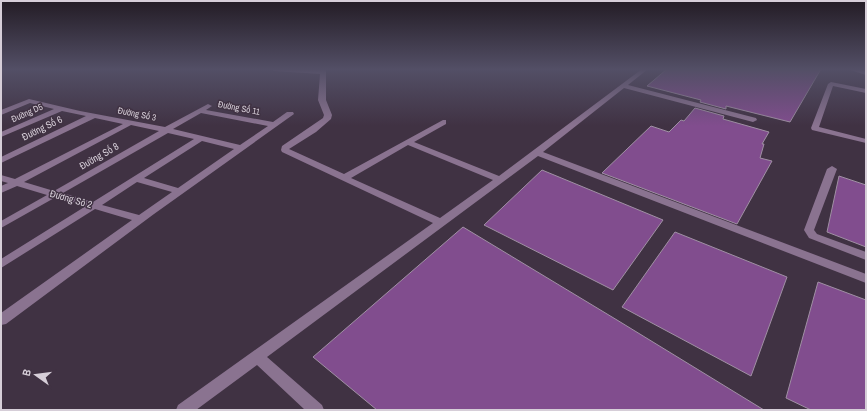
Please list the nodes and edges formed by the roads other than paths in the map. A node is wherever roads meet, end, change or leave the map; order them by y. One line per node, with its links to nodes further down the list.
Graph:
1 (322, 88): 26 (street)
2 (619, 88): 22 (street)
3 (630, 88): 12 (street)
4 (830, 88): 19 (street)
5 (852, 88): 6 (street)
6 (866, 91)
7 (60, 109): 9 (street, Đường Số 3); 11 (street, Đường Số 3); 17 (street, Đường D5)
8 (204, 109): 15 (street, Đường Số 11); 16 (street, Đường Số 8)
9 (1, 113)
10 (290, 114): 15 (street)
11 (93, 116): 14 (street, Đường Số 3); 23 (street, Đường Số 6)
12 (753, 120)
13 (443, 122): 20 (street)
14 (130, 123): 16 (street, Đường Số 3); 29 (street)
15 (274, 125): 21 (street)
16 (167, 130): 18 (street, Đường Số 3); 32 (street, Đường Số 8)
17 (1, 135)
18 (200, 138): 21 (street, Đường Số 3); 27 (street)
19 (866, 141)
20 (407, 142): 26 (street); 28 (street)
21 (241, 148): 31 (street)
22 (537, 153): 28 (street); 39 (street)
23 (1, 160)
24 (832, 168): 37 (street)
25 (1, 178): 29 (street, Đương Sô 2)
26 (344, 178): 35 (street)
27 (136, 179): 31 (street); 33 (street)
28 (500, 180): 35 (street)
29 (16, 183): 30 (street); 32 (street, Đương Sô 2)
30 (1, 190)
31 (180, 191): 34 (street)
32 (55, 194): 33 (street, Đương Sô 2); 36 (street, Đường Số 8)
33 (94, 206): 34 (street, Đương Sô 2); 38 (street)
34 (140, 219): 40 (street)
35 (441, 223): 41 (street)
36 (1, 225)
37 (866, 256)
38 (1, 264)
39 (866, 279)
40 (1, 320)
41 (257, 357): 42 (street); 43 (street)
42 (184, 410)
43 (316, 410)

